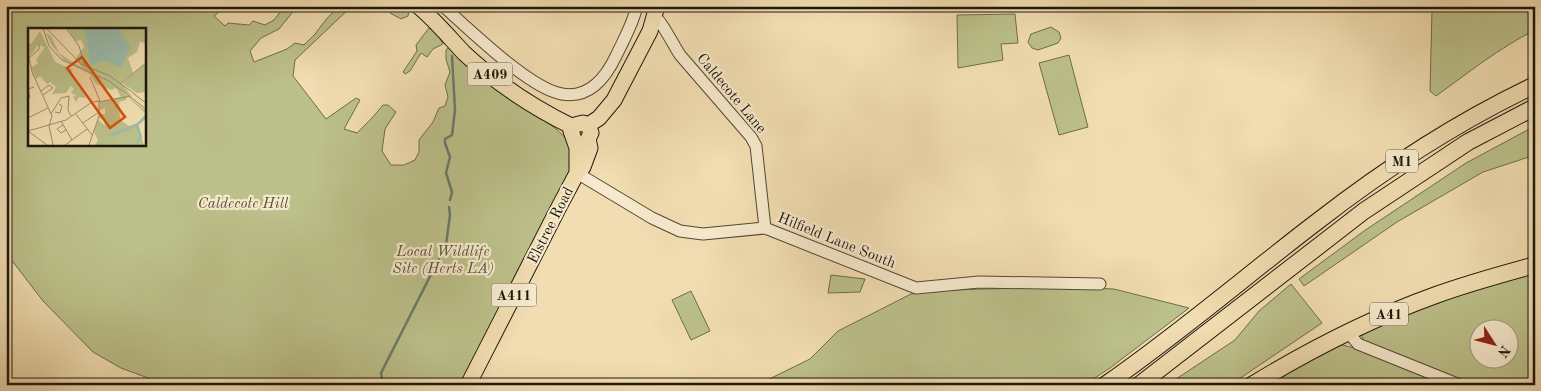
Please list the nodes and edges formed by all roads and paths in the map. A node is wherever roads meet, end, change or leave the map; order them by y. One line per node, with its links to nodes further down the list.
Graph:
1 (418, 6): 7 (main road, A409)
2 (443, 6): 3 (street)
3 (637, 6)
4 (656, 12): 7 (main road); 9 (street, Caldecote Lane)
5 (1535, 85): 14 (highway, M1)
6 (1535, 107): 15 (highway, M1)
7 (581, 133): 8 (main road, Elstree Road)
8 (578, 173): 9 (street, Hilfield Lane South); 13 (main road, Elstree Road / A411)
9 (765, 228): 11 (street, Hilfield Lane South)
10 (1535, 265): 12 (highway, A41)
11 (1100, 284)
12 (1348, 332): 16 (highway, A41); 17 (street)
13 (468, 385)
14 (1105, 385)
15 (1139, 385)
16 (1252, 385)
17 (1460, 385)

